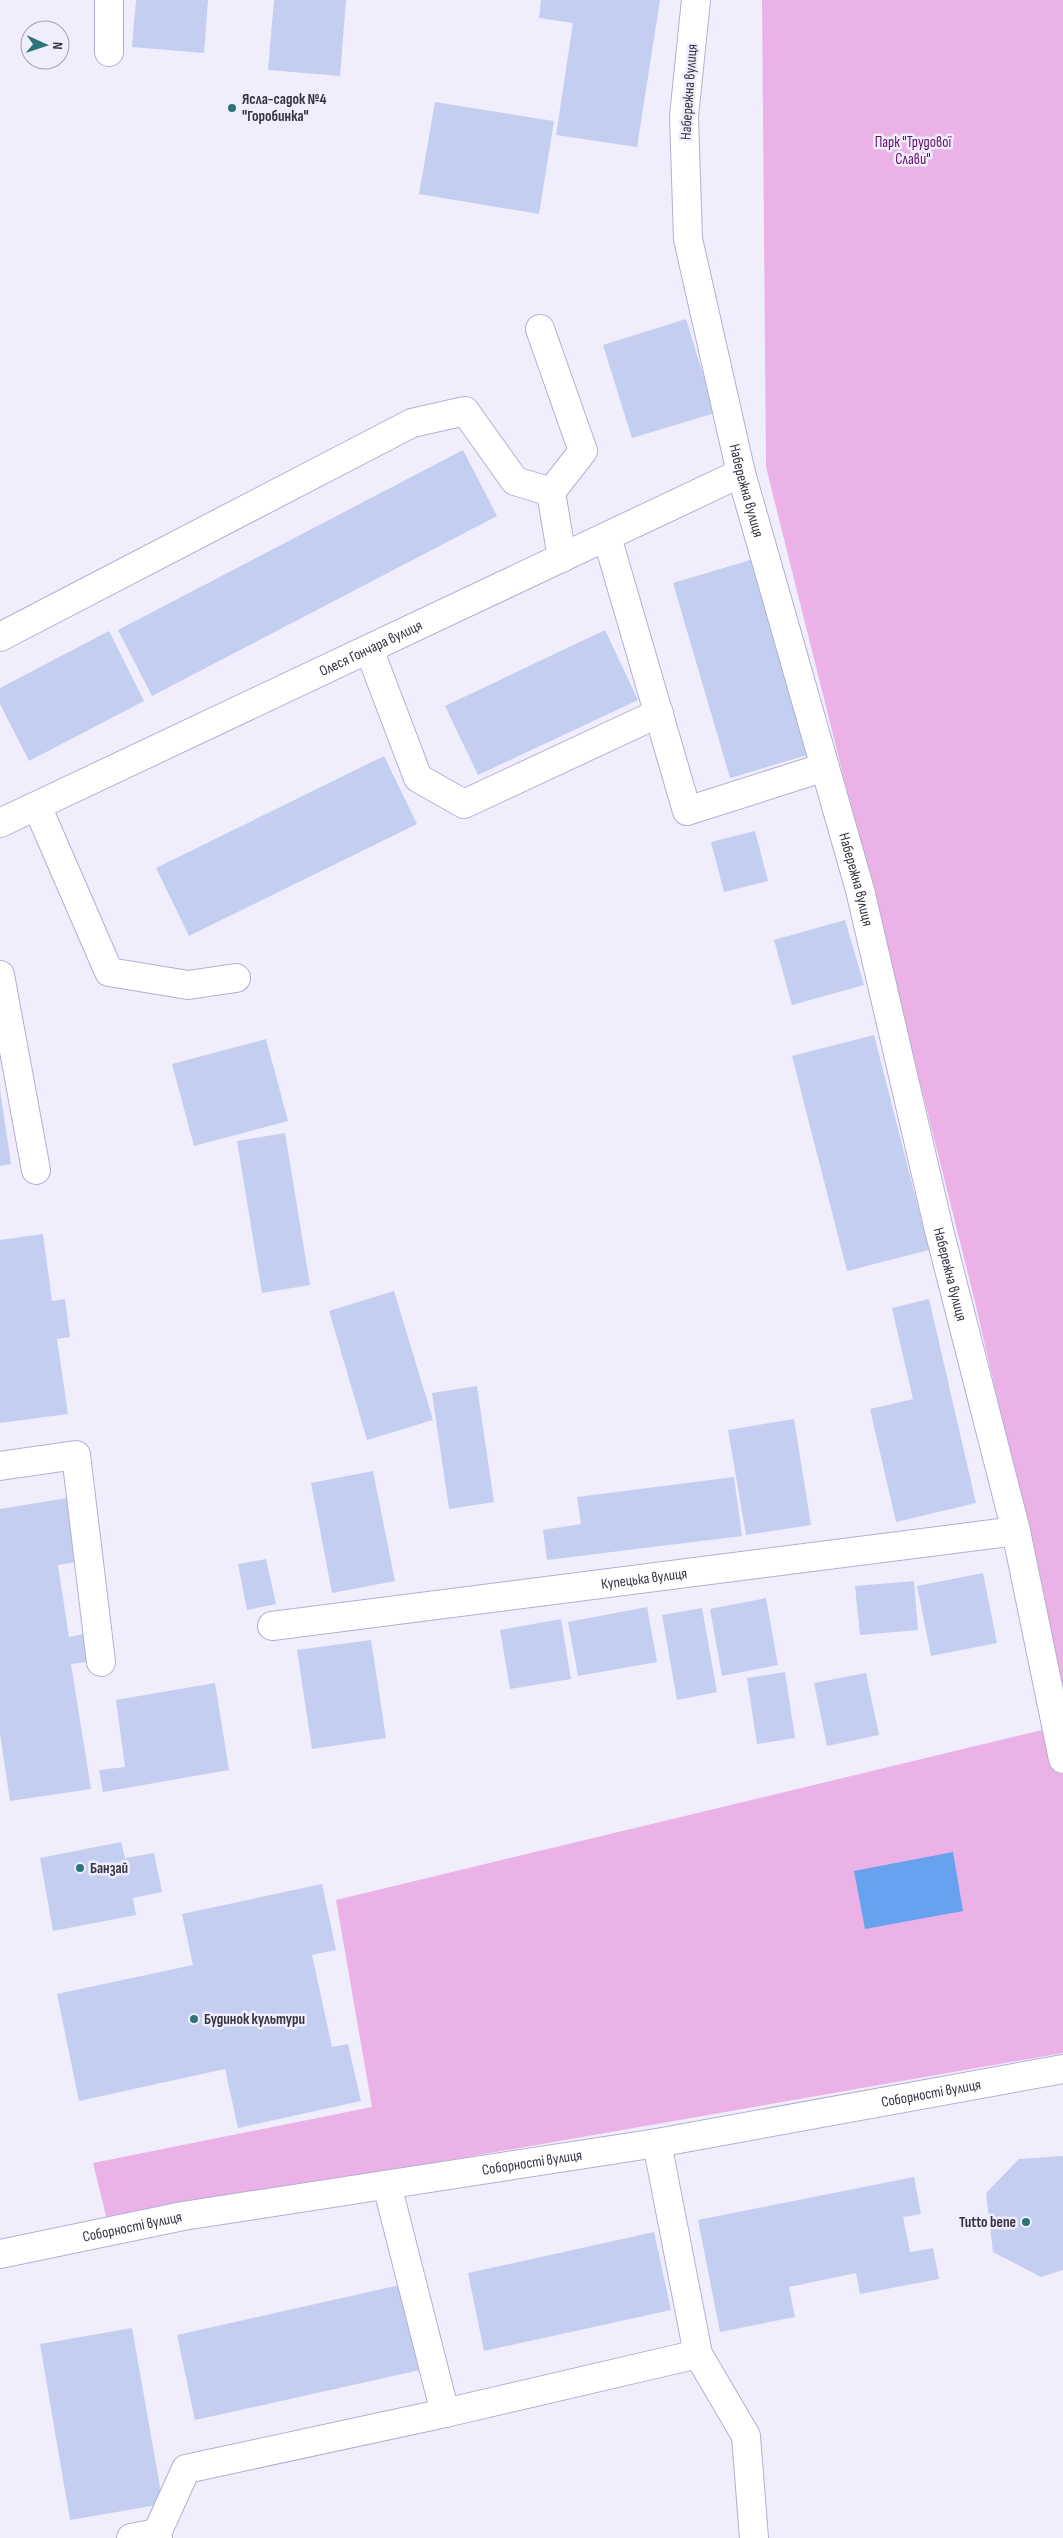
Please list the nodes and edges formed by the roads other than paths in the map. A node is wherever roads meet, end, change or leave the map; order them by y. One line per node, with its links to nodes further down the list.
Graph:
1 (109, 0): 3 (street)
2 (696, 0): 5 (street, Набережна вулиця)
3 (109, 52)
4 (540, 329): 6 (street)
5 (741, 474): 7 (street, Олеся Гончара вулиця); 12 (street, Набережна вулиця)
6 (551, 492): 8 (street); 9 (street)
7 (607, 537): 8 (street, Олеся Гончара вулиця); 11 (street)
8 (562, 558): 10 (street, Олеся Гончара вулиця)
9 (0, 637)
10 (369, 649): 11 (street); 13 (street, Олеся Гончара вулиця)
11 (659, 713): 12 (street)
12 (825, 767): 19 (street, Набережна вулиця)
13 (37, 806): 14 (street, Олеся Гончара вулиця); 16 (street)
14 (0, 823)
15 (0, 975): 17 (street)
16 (236, 978)
17 (36, 1170)
18 (0, 1466): 21 (street)
19 (1016, 1531): 20 (street, Купецька вулиця); 22 (street, Набережна вулиця)
20 (272, 1626)
21 (100, 1662)
22 (1063, 1759)
23 (1063, 2069): 24 (street, Соборності вулиця)
24 (657, 2144): 25 (street, Соборності вулиця); 27 (street)
25 (388, 2185): 26 (street, Соборності вулиця); 28 (street)
26 (0, 2254)
27 (698, 2354): 28 (street); 30 (street)
28 (445, 2412): 29 (street)
29 (149, 2536)
30 (754, 2538)

